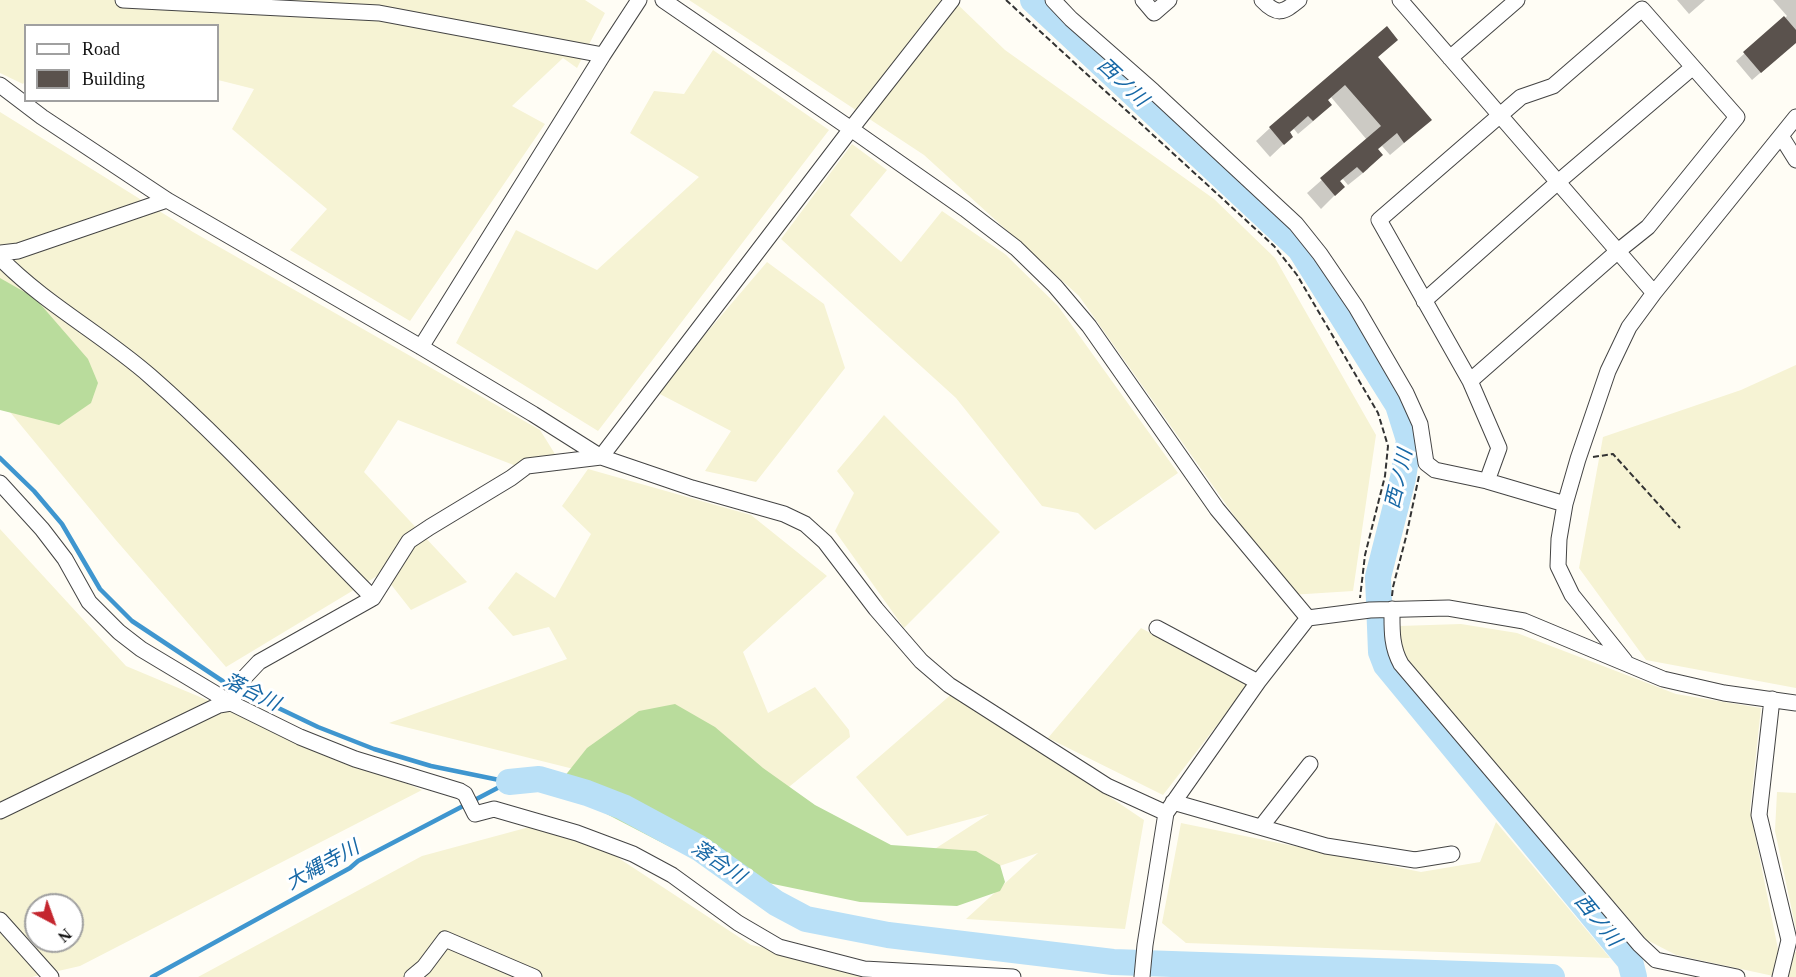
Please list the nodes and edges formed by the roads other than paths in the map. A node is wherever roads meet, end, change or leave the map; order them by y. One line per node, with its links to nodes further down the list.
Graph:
1 (123, 0): 12 (street)
2 (639, 0): 12 (street)
3 (663, 0): 18 (street)
4 (952, 0): 18 (street)
5 (1053, 0): 31 (street)
6 (1143, 0): 7 (street)
7 (1169, 0)
8 (1262, 0): 9 (street)
9 (1299, 0)
10 (1400, 0): 13 (street)
11 (1517, 0): 13 (street)
12 (603, 55): 28 (street)
13 (1450, 58): 16 (street)
14 (1693, 67): 16 (street); 21 (street); 23 (street)
15 (0, 85): 22 (street)
16 (1500, 115): 21 (street); 27 (street)
17 (1796, 117): 19 (street)
18 (851, 129): 30 (street); 36 (street)
19 (1781, 136): 20 (street); 26 (street)
20 (1796, 160)
21 (1558, 182): 23 (street); 27 (street)
22 (167, 200): 24 (street); 28 (street)
23 (1618, 251): 26 (street); 29 (street)
24 (0, 253)
25 (0, 258): 34 (street)
26 (1654, 293): 33 (street)
27 (1424, 301): 29 (street)
28 (421, 347): 30 (street)
29 (1470, 381): 31 (street)
30 (601, 457): 34 (street); 44 (street)
31 (1487, 481): 33 (street)
32 (0, 483): 41 (street)
33 (1565, 504): 38 (street)
34 (373, 598): 41 (street)
35 (1376, 610): 36 (street); 38 (street); 54 (street)
36 (1308, 618): 39 (street)
37 (1157, 628): 39 (street)
38 (1626, 663): 40 (street)
39 (1258, 682): 44 (street)
40 (1772, 699): 42 (street); 55 (street)
41 (231, 703): 45 (street); 52 (street)
42 (1796, 703)
43 (1310, 764): 46 (street)
44 (1170, 807): 46 (street); 53 (street)
45 (0, 812)
46 (1261, 827): 47 (street)
47 (1452, 854)
48 (0, 920): 49 (street)
49 (51, 977)
50 (412, 977): 51 (street)
51 (534, 977)
52 (1013, 977)
53 (1142, 977)
54 (1737, 977)
55 (1780, 977)

